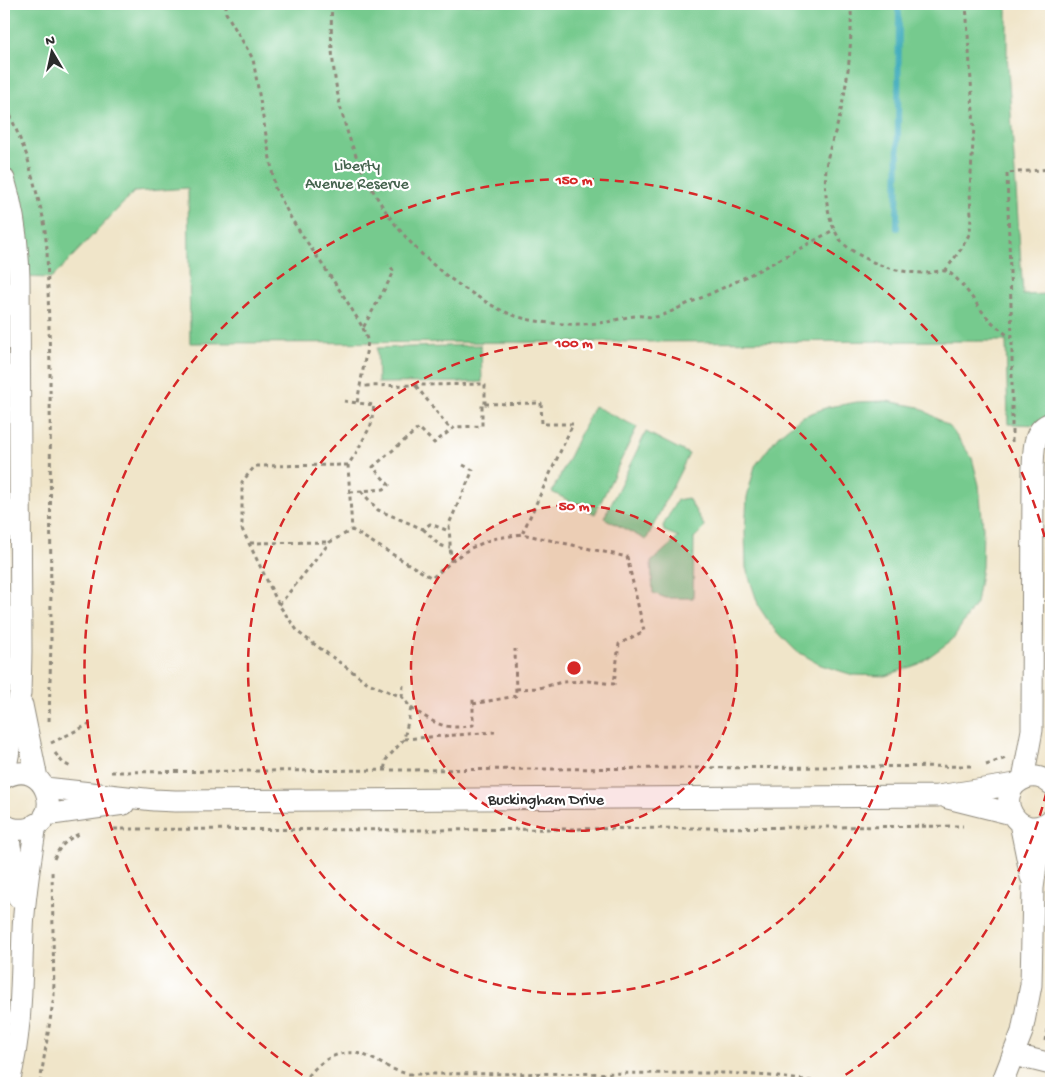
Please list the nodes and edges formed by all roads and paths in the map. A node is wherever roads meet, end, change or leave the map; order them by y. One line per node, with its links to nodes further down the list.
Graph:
1 (226, 4): 11 (path)
2 (332, 4): 8 (path)
3 (850, 4): 8 (path)
4 (966, 4): 10 (path)
5 (4, 100): 42 (path)
6 (1051, 169): 10 (path)
7 (4, 179): 35 (street)
8 (835, 229): 10 (path)
9 (389, 264): 11 (path)
10 (945, 271)
11 (363, 328): 13 (path)
12 (416, 385): 13 (path); 16 (path); 18 (path)
13 (360, 386): 15 (path)
14 (344, 401): 15 (path)
15 (357, 403): 19 (path)
16 (485, 404): 18 (path); 26 (path)
17 (1051, 423): 53 (street)
18 (451, 430): 21 (path)
19 (348, 465): 22 (path); 28 (path)
20 (463, 465): 25 (path)
21 (361, 491): 22 (path); 23 (path)
22 (350, 492): 24 (path)
23 (423, 529): 25 (path); 29 (path)
24 (352, 530): 27 (path); 30 (path)
25 (448, 531): 29 (path)
26 (522, 534): 30 (path); 34 (path)
27 (330, 542): 28 (path); 31 (path)
28 (250, 543): 31 (path)
29 (450, 548): 30 (path)
30 (450, 562)
31 (279, 604): 36 (path)
32 (515, 648): 34 (path)
33 (403, 685): 36 (path)
34 (516, 689): 38 (path)
35 (20, 692): 52 (street); 54 (street)
36 (402, 697): 39 (path)
37 (473, 697): 38 (path)
38 (473, 704): 41 (path)
39 (411, 708): 41 (path); 46 (path)
40 (94, 722): 47 (path)
41 (474, 725): 44 (path)
42 (49, 730)
43 (495, 732): 44 (path)
44 (474, 734): 46 (path)
45 (50, 737): 47 (path)
46 (404, 739): 50 (path)
47 (50, 743): 49 (path)
48 (988, 764): 50 (path)
49 (81, 770)
50 (384, 771): 51 (path)
51 (106, 772)
52 (4, 778): 54 (street, Buckingham Drive)
53 (1033, 781): 55 (street, Buckingham Drive); 57 (street)
54 (41, 783): 56 (street, Buckingham Drive); 58 (street)
55 (938, 796): 56 (street, Buckingham Drive); 57 (street, Buckingham Drive)
56 (154, 800): 58 (street, Buckingham Drive)
57 (1016, 819): 59 (street, Buckingham Drive); 64 (street)
58 (40, 820): 60 (street, Buckingham Drive); 65 (street)
59 (1050, 821): 64 (street)
60 (5, 825): 65 (street)
61 (968, 826): 62 (path)
62 (105, 829)
63 (88, 831): 72 (path)
64 (1033, 888): 68 (street)
65 (23, 929): 71 (street)
66 (1051, 1005): 67 (path)
67 (1045, 1041)
68 (1015, 1055): 69 (street); 76 (street)
69 (1051, 1064)
70 (983, 1071): 75 (path)
71 (9, 1083)
72 (40, 1083)
73 (304, 1083): 74 (path)
74 (827, 1083)
75 (977, 1083)
76 (1002, 1083)

